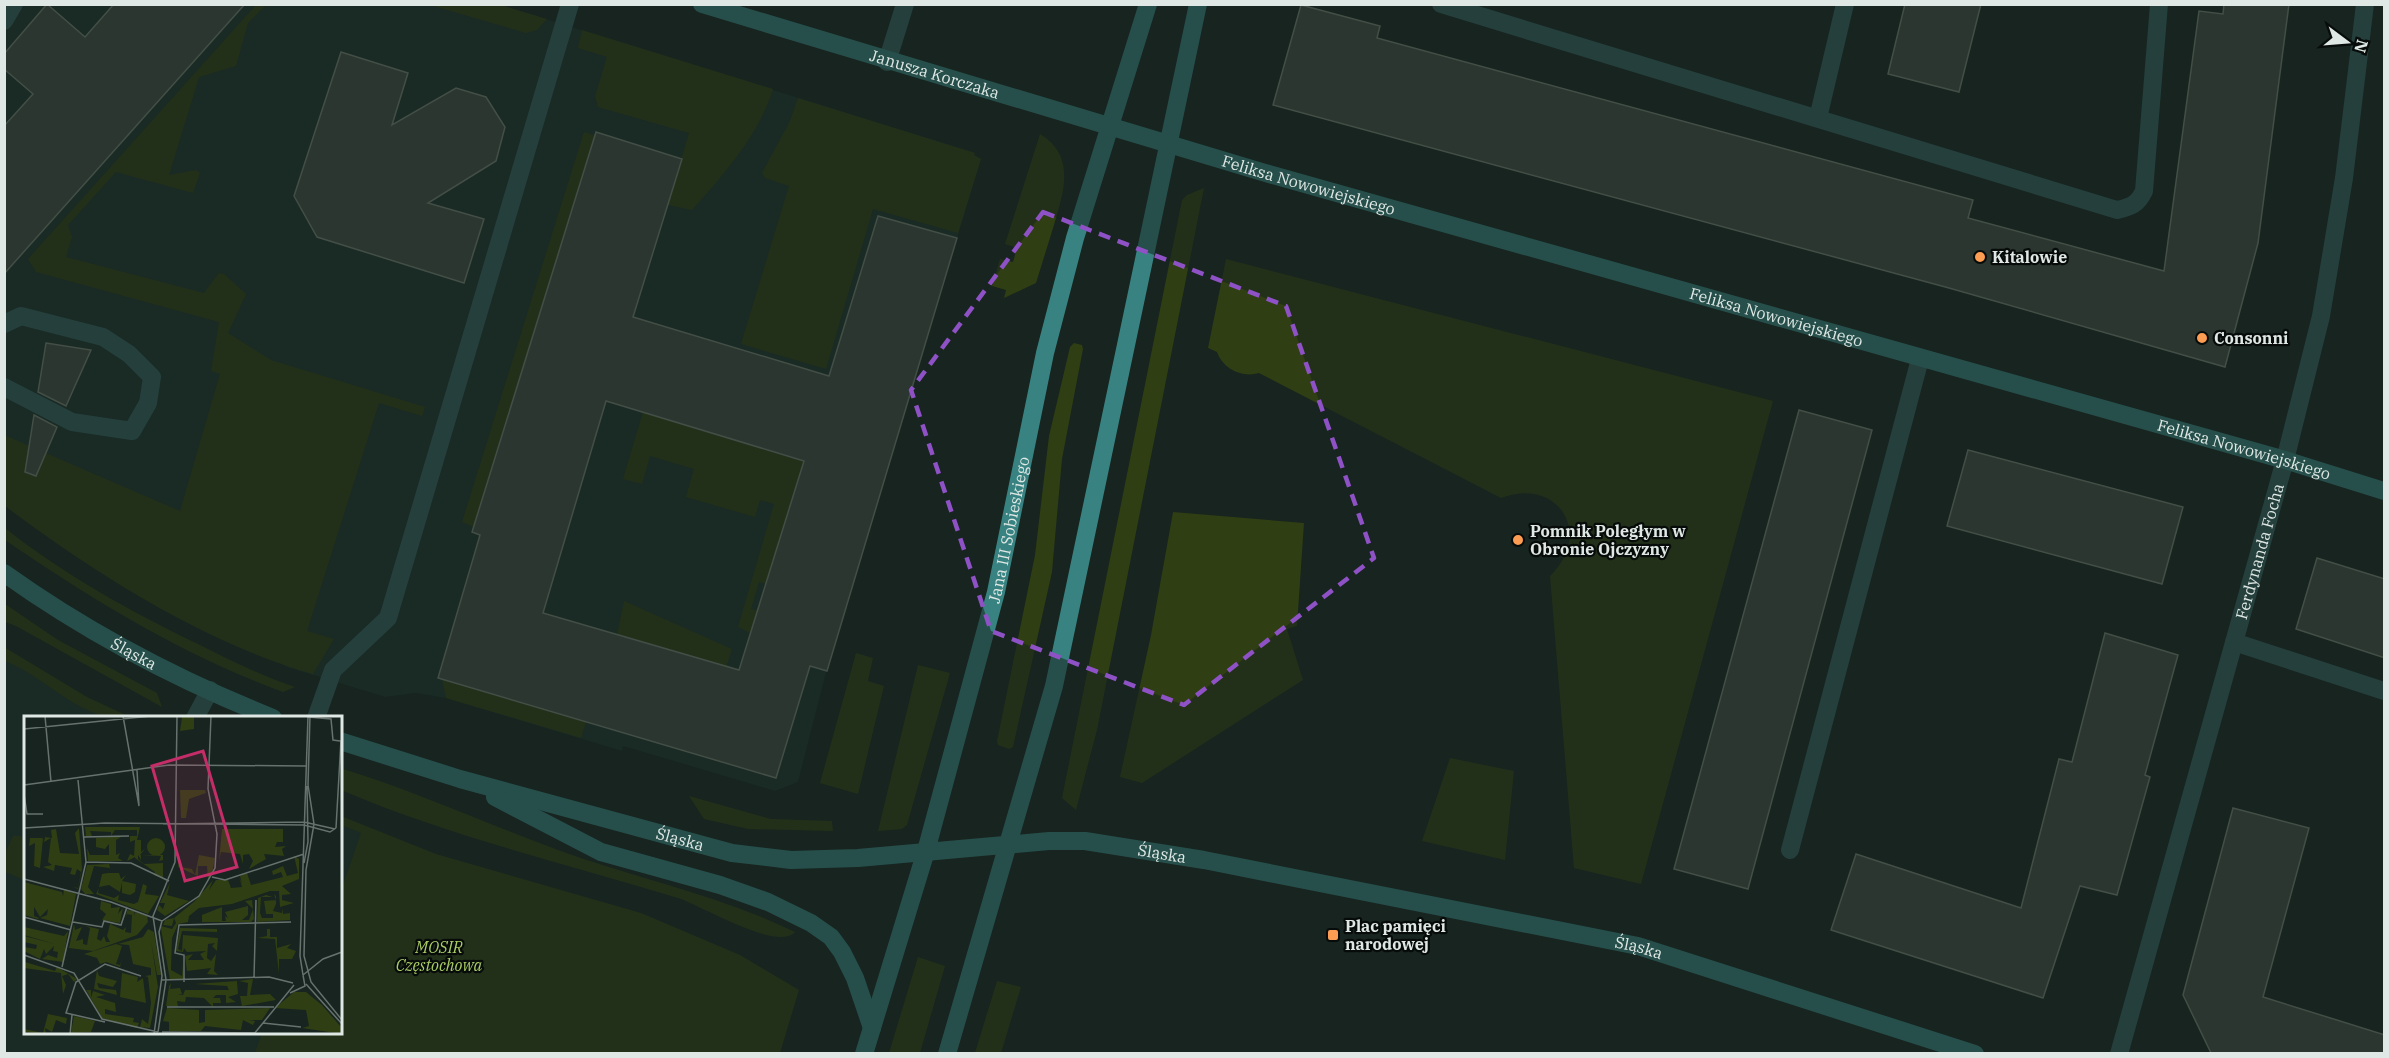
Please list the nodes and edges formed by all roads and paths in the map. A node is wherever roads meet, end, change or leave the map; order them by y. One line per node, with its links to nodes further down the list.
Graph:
1 (14, 4): 11 (street)
2 (570, 4): 27 (street)
3 (702, 4): 12 (street, Janusza Korczaka)
4 (905, 4): 12 (street)
5 (1148, 4): 14 (street, Jana III Sobieskiego)
6 (1198, 4): 15 (street)
7 (1441, 4): 13 (street)
8 (1845, 4): 13 (street)
9 (2159, 4): 13 (street)
10 (2365, 4): 19 (street, Ferdynanda Focha)
11 (4, 21)
12 (887, 62): 14 (street, Janusza Korczaka)
13 (1818, 118)
14 (1112, 128): 15 (street, Janusza Korczaka); 32 (street, Jana III Sobieskiego)
15 (1166, 144): 17 (street, Feliksa Nowowiejskiego); 30 (street)
16 (4, 324): 18 (street)
17 (1920, 358): 19 (street, Feliksa Nowowiejskiego); 31 (street)
18 (4, 387)
19 (2285, 460): 20 (street, Feliksa Nowowiejskiego); 22 (street, Ferdynanda Focha)
20 (2385, 491)
21 (4, 573): 23 (street, Śląska)
22 (2234, 642): 24 (street); 37 (street, Ferdynanda Focha)
23 (210, 690): 25 (street); 26 (street, Śląska)
24 (2385, 691)
25 (196, 716)
26 (271, 716)
27 (316, 716)
28 (342, 742): 29 (street, Śląska)
29 (460, 779): 32 (street, Śląska); 33 (street)
30 (1009, 845): 32 (street, Śląska); 35 (street); 36 (street, Śląska)
31 (1790, 850)
32 (926, 851): 33 (street, Jana III Sobieskiego)
33 (872, 1028): 34 (street, Jana III Sobieskiego)
34 (864, 1053)
35 (947, 1053)
36 (1975, 1053)
37 (2119, 1053)

